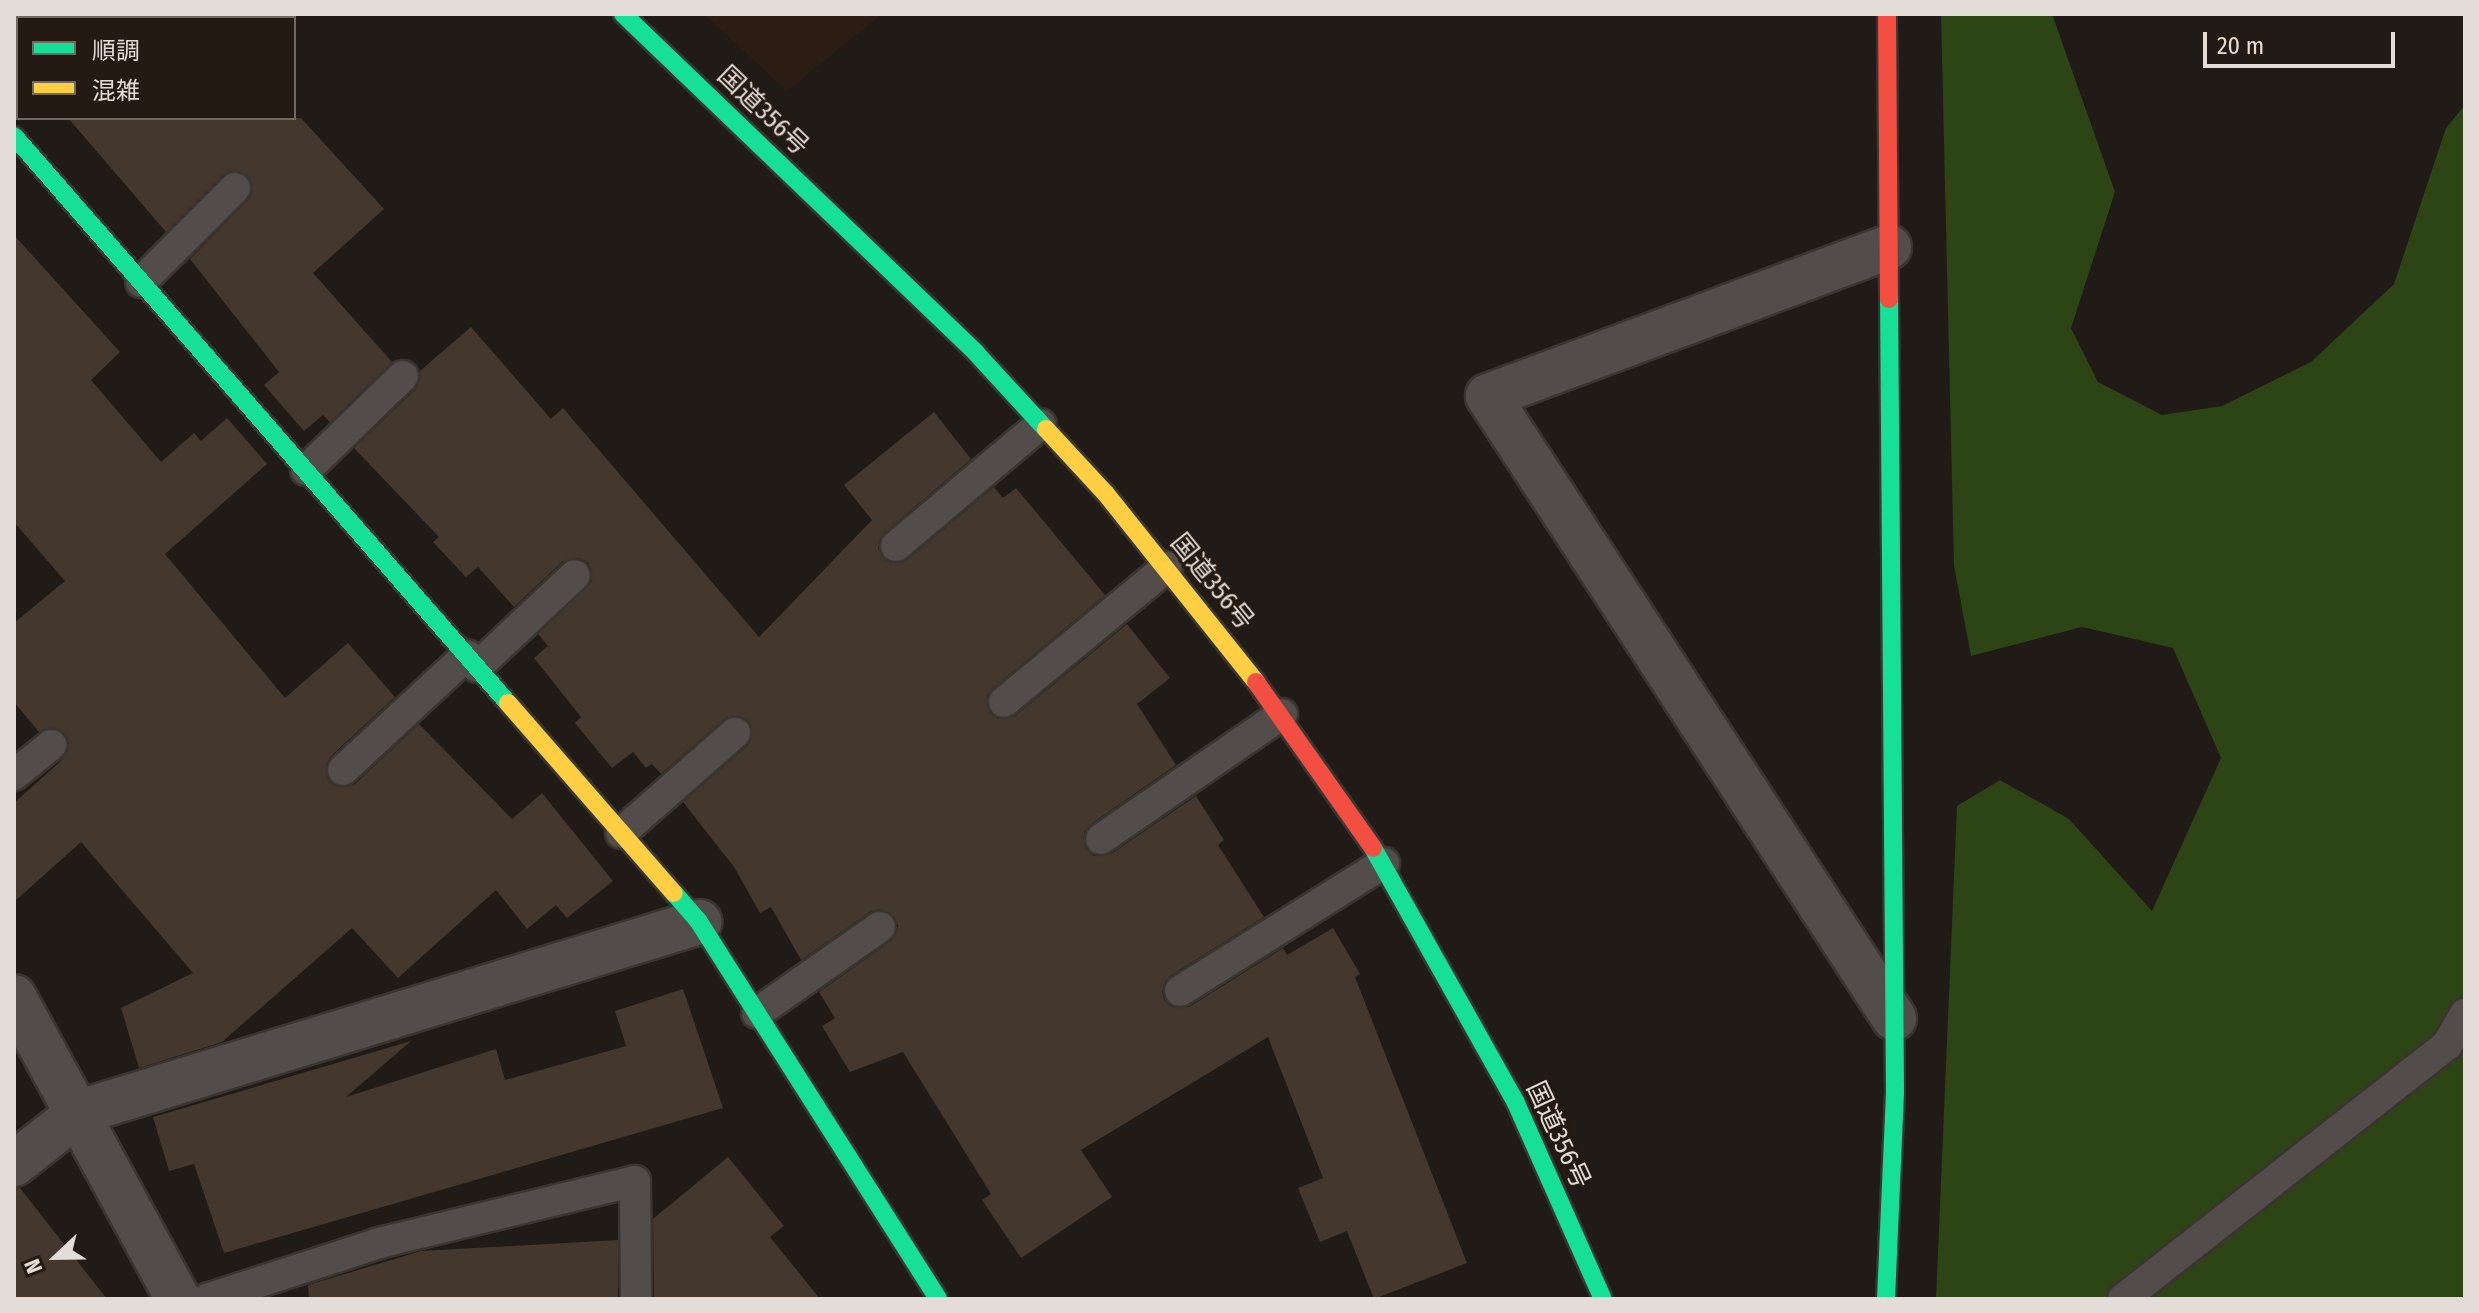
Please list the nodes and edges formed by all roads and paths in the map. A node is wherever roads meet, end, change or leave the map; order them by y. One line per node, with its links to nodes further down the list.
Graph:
1 (623, 14): 8 (main road, 国道356号)
2 (1887, 14): 5 (main road)
3 (14, 136): 6 (main road)
4 (235, 188): 6 (lane)
5 (1889, 247): 29 (main road); 29 (street)
6 (141, 282): 9 (main road)
7 (403, 376): 9 (lane)
8 (1041, 424): 10 (lane); 11 (main road, 国道356号)
9 (306, 470): 13 (main road)
10 (896, 546)
11 (1167, 567): 14 (lane); 15 (main road, 国道356号)
12 (575, 575): 13 (lane)
13 (472, 661): 18 (lane); 20 (main road)
14 (1004, 702)
15 (1282, 714): 21 (lane); 22 (main road, 国道356号)
16 (735, 733): 20 (lane)
17 (51, 745): 19 (lane)
18 (343, 770)
19 (14, 775)
20 (621, 833): 23 (main road)
21 (1101, 839)
22 (1384, 863): 25 (lane); 36 (main road, 国道356号)
23 (699, 922): 27 (main road); 30 (street)
24 (880, 927): 27 (lane)
25 (1180, 991)
26 (14, 997): 30 (street)
27 (757, 1013): 35 (main road)
28 (2465, 1014): 38 (lane)
29 (1894, 1018): 37 (main road)
30 (80, 1112): 31 (street); 32 (street)
31 (14, 1164)
32 (178, 1299)
33 (207, 1299): 34 (lane)
34 (636, 1299)
35 (938, 1299)
36 (1603, 1299)
37 (1886, 1299)
38 (2123, 1299)

